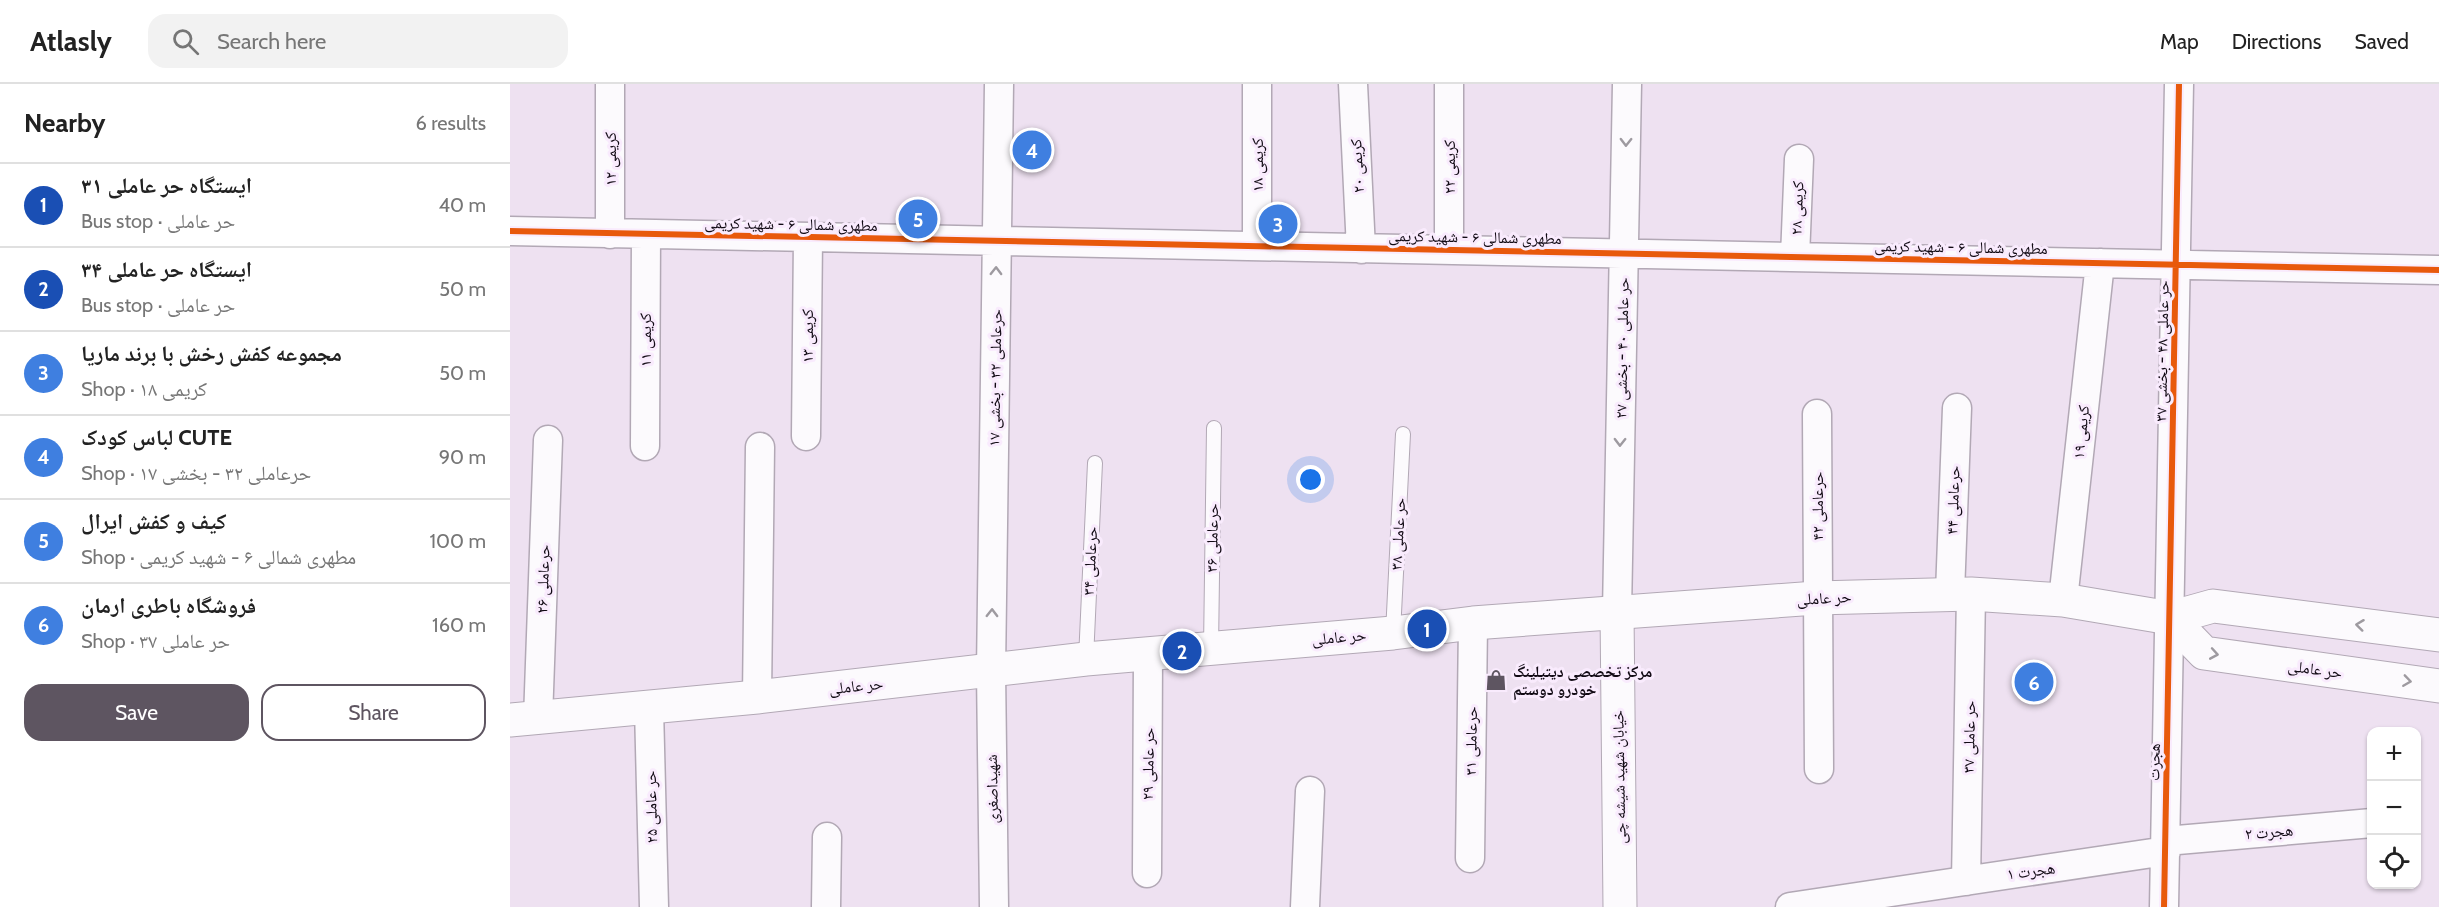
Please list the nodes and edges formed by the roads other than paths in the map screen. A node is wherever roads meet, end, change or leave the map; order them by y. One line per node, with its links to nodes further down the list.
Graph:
1 (610, 84): 10 (street, کریمی ۱۲)
2 (999, 84): 13 (street, حرعاملی ۳۲ - بخشی ۱۷)
3 (1257, 84): 15 (street, کریمی ۱۸)
4 (1353, 84): 16 (street, کریمی ۲۰)
5 (1449, 84): 17 (street, کریمی ۲۲)
6 (1627, 84): 18 (street, حر عاملی ۴۰ - بخشی ۲۷, one-way to 18)
7 (2179, 84): 21 (street, حر عاملی ۴۸ - بخشی ۳۷)
8 (1799, 159): 19 (street, کریمی ۲۸)
9 (510, 231): 10 (street, مطهری شمالی ۶ - شهید کریمی); 14 (lane)
10 (610, 234): 11 (street, مطهری شمالی ۶ - شهید کریمی)
11 (646, 234): 12 (street, مطهری شمالی ۶ - شهید کریمی); 29 (street, کریمی ۱۱)
12 (808, 237): 13 (street, مطهری شمالی ۶ - شهید کریمی); 27 (street, کریمی ۱۳)
13 (996, 241): 15 (street, مطهری شمالی ۶ - شهید کریمی); 43 (street, حرعاملی ۳۲ - بخشی ۱۷, one-way to 13)
14 (510, 244)
15 (1257, 246): 16 (street, مطهری شمالی ۶ - شهید کریمی)
16 (1361, 249): 17 (street, مطهری شمالی ۶ - شهید کریمی)
17 (1449, 250): 18 (street, مطهری شمالی ۶ - شهید کریمی)
18 (1624, 254): 19 (street, مطهری شمالی ۶ - شهید کریمی); 35 (street, حر عاملی ۴۰ - بخشی ۲۷, one-way to 35)
19 (1795, 257): 20 (street, مطهری شمالی ۶ - شهید کریمی)
20 (2100, 263): 21 (street, مطهری شمالی ۶ - شهید کریمی); 34 (street, کریمی ۱۹)
21 (2177, 265): 22 (street, مطهری شمالی ۶ - شهید کریمی); 36 (street, حر عاملی ۴۸ - بخشی ۳۷)
22 (2439, 270)
23 (1957, 408): 32 (street, حرعاملی ۴۴)
24 (1817, 414): 33 (street, حرعاملی ۴۲)
25 (1214, 428): 40 (lane, حرعاملی ۳۶)
26 (1403, 434): 38 (lane, حر عاملی ۳۸)
27 (806, 436)
28 (548, 440): 47 (street, حرعاملی ۲۶)
29 (645, 446)
30 (760, 447): 45 (street)
31 (1095, 463): 42 (lane, حرعاملی ۳۴)
32 (1960, 594): 33 (main road, حر عاملی); 34 (main road, حر عاملی); 55 (street, حر عاملی ۳۷)
33 (1816, 598): 35 (main road, حر عاملی); 48 (street, حرعاملی ۴۲)
34 (2062, 600): 36 (main road, حر عاملی)
35 (1617, 612): 37 (main road, حر عاملی); 60 (main road, خیابان شهید شیشه چی)
36 (2170, 618): 39 (main road, حر عاملی, one-way to 36); 44 (main road, حر عاملی, one-way to 44); 52 (street, هجرت)
37 (1473, 623): 38 (main road, حر عاملی); 53 (street, حرعاملی ۳۱)
38 (1393, 633): 40 (main road, حر عاملی)
39 (2439, 635)
40 (1211, 649): 41 (main road, حر عاملی)
41 (1149, 654): 42 (main road, حر عاملی); 54 (street, حر عاملی ۲۹)
42 (1086, 658): 43 (main road, حر عاملی)
43 (991, 671): 45 (main road, حر عاملی); 58 (street, شهیداصغری)
44 (2439, 686)
45 (757, 697): 46 (main road, حر عاملی)
46 (649, 708): 47 (main road, حر عاملی); 56 (street, حر عاملی ۲۵)
47 (524, 720)
48 (1819, 769)
49 (1310, 791): 59 (street)
50 (2367, 824): 52 (street, هجرت ۲)
51 (827, 837): 57 (street)
52 (2166, 846): 55 (street, هجرت ۱); 62 (street, هجرت)
53 (1470, 858)
54 (1147, 873)
55 (1966, 881): 61 (street, هجرت ۱)
56 (654, 907)
57 (826, 907)
58 (994, 907)
59 (1305, 907)
60 (1620, 907)
61 (1790, 907)
62 (2164, 907)

